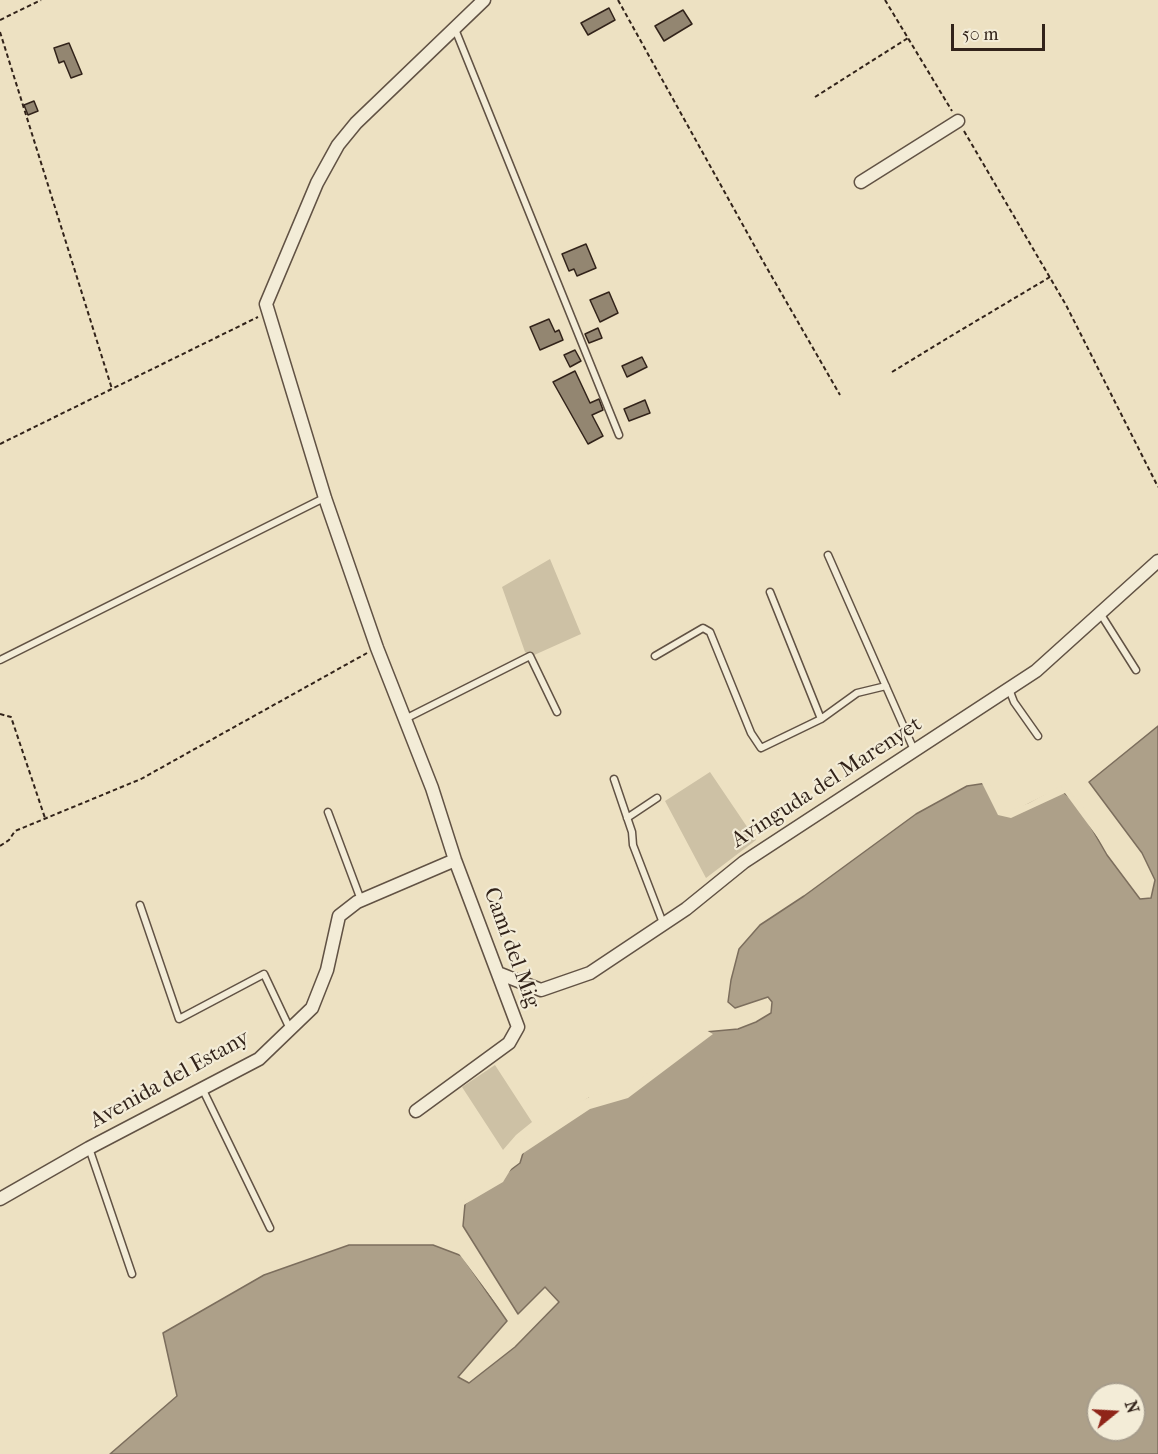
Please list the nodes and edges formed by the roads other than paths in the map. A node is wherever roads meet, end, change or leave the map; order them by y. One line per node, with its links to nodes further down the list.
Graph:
1 (484, 0): 2 (street)
2 (455, 28): 5 (lane); 6 (street, Camí del Mig)
3 (958, 120): 4 (street)
4 (861, 182)
5 (619, 435)
6 (325, 498): 12 (lane); 18 (street, Camí del Mig)
7 (828, 555): 14 (lane)
8 (1158, 561): 10 (street, Avinguda del Marenyet)
9 (770, 592): 17 (lane)
10 (1100, 613): 13 (lane); 15 (street, Avinguda del Marenyet)
11 (655, 656): 17 (lane)
12 (0, 660)
13 (1136, 670)
14 (886, 686): 17 (lane); 20 (lane)
15 (1009, 689): 19 (lane); 20 (street, Avinguda del Marenyet)
16 (557, 711): 18 (lane)
17 (821, 719)
18 (404, 720): 25 (street, Camí del Mig)
19 (1038, 736)
20 (915, 751): 28 (street, Avinguda del Marenyet)
21 (614, 779): 24 (lane)
22 (657, 798): 24 (lane)
23 (328, 812): 26 (lane)
24 (627, 818): 28 (lane)
25 (456, 860): 26 (street, Avenida del Estany); 29 (street, Camí del Mig)
26 (361, 900): 30 (street, Avenida del Estany)
27 (140, 905): 30 (lane)
28 (663, 923): 29 (street, Avinguda del Marenyet)
29 (498, 973): 32 (street, Camí del Mig)
30 (290, 1029): 31 (street, Avenida del Estany)
31 (202, 1088): 33 (street, Avenida del Estany); 35 (lane)
32 (416, 1111)
33 (89, 1148): 34 (street, Avenida del Estany); 36 (lane)
34 (0, 1200)
35 (270, 1228)
36 (132, 1274)

